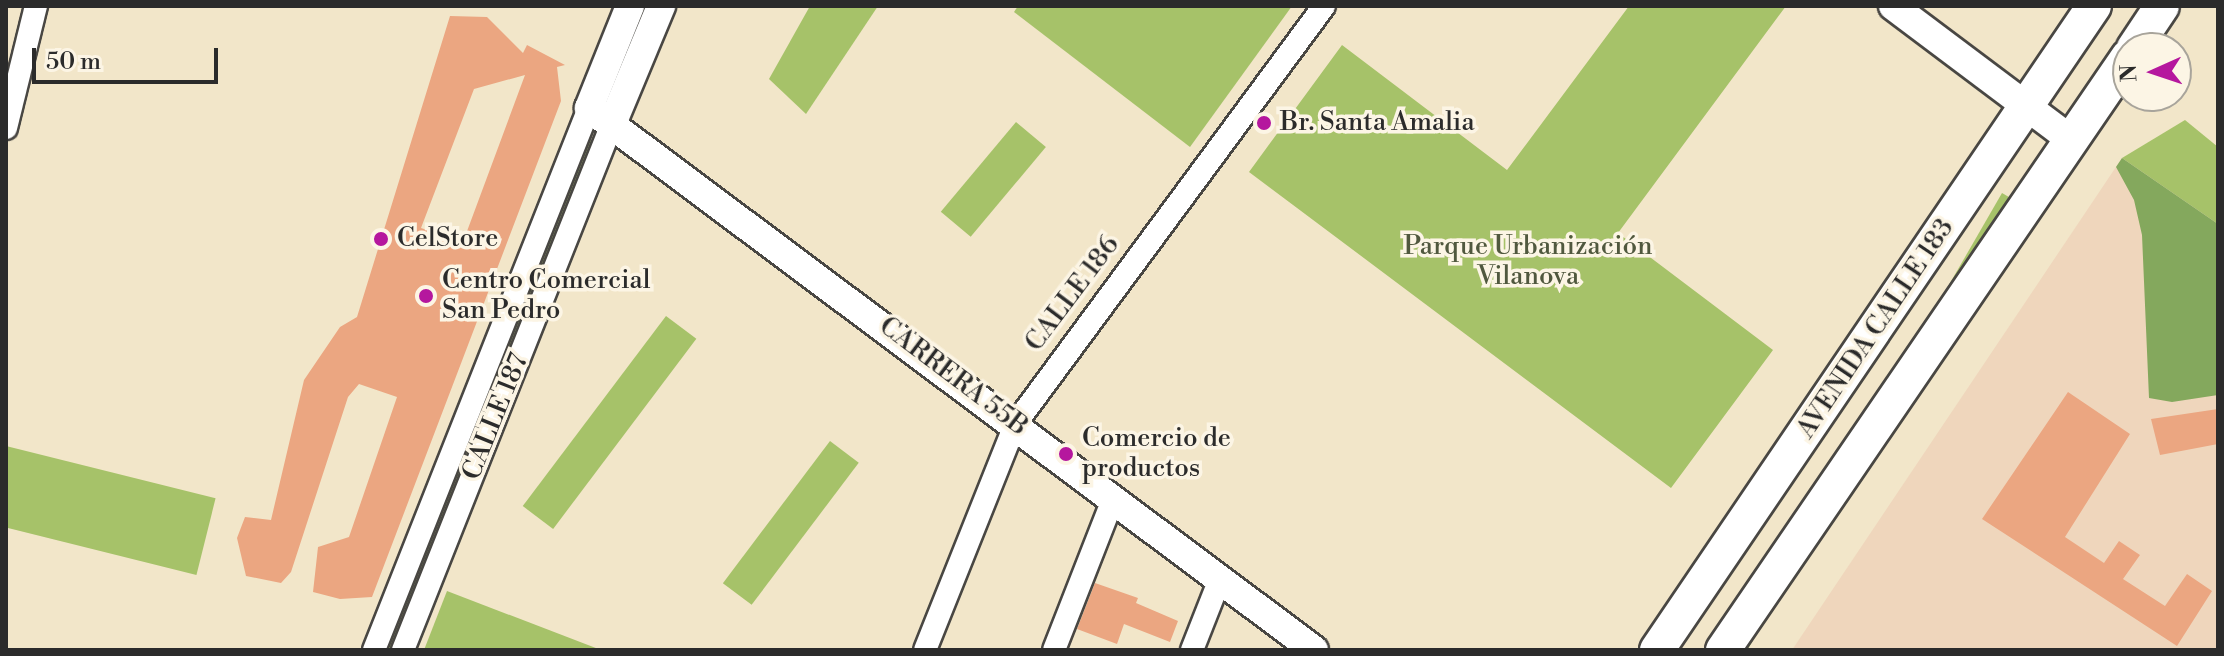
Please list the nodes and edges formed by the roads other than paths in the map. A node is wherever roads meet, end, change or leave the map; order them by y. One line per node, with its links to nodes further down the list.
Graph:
1 (36, 6): 13 (street)
2 (630, 6): 11 (street, CALLE 187)
3 (661, 6): 12 (street, CALLE 187)
4 (1324, 6): 15 (street, CALLE 186)
5 (1893, 6): 10 (street)
6 (2094, 6): 10 (main road, AVENIDA CALLE 183)
7 (2162, 6): 8 (main road)
8 (2145, 32)
9 (2112, 81): 14 (main road, AVENIDA CALLE 183)
10 (2028, 107): 14 (street); 24 (main road, AVENIDA CALLE 183)
11 (589, 108): 12 (street, CARRERA 55B); 18 (street, CALLE 187)
12 (612, 124): 15 (street, CARRERA 55B); 19 (street, CALLE 187)
13 (6, 128)
14 (2073, 141): 25 (main road, AVENIDA CALLE 183)
15 (1016, 423): 16 (street, CARRERA 55B); 20 (street, CALLE 186)
16 (1114, 497): 17 (street, CARRERA 55B); 21 (street)
17 (1220, 579): 22 (street); 23 (street, CARRERA 55B)
18 (374, 650)
19 (403, 650)
20 (925, 650)
21 (1054, 650)
22 (1192, 650)
23 (1314, 650)
24 (1657, 650)
25 (1723, 650)

